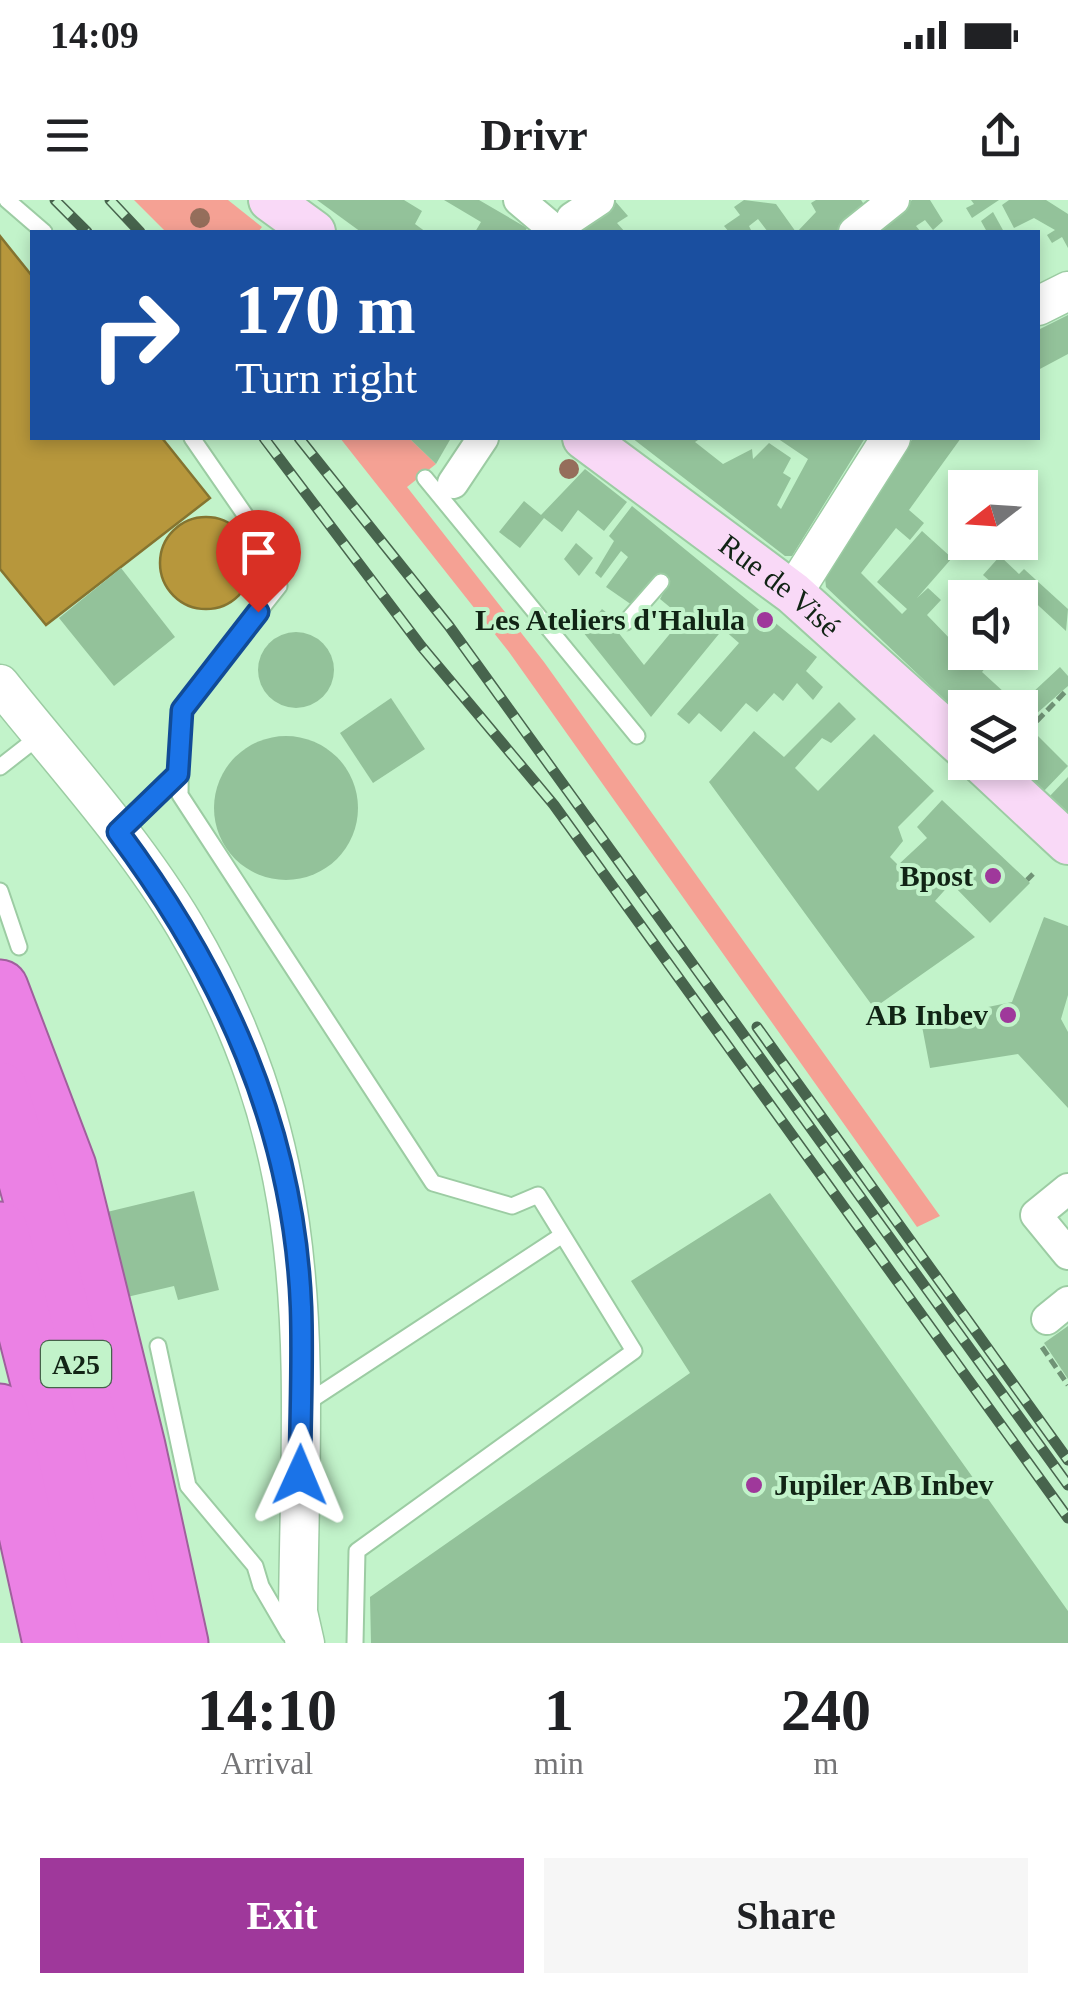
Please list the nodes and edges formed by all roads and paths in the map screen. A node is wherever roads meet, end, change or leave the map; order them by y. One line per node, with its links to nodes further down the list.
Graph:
1 (7, 200): 7 (lane)
2 (270, 200): 8 (main road)
3 (519, 200): 6 (street)
4 (599, 200): 6 (street)
5 (894, 200): 9 (street)
6 (564, 225)
7 (42, 230)
8 (311, 230)
9 (856, 230)
10 (1068, 291): 11 (street)
11 (1040, 305)
12 (193, 440): 27 (lane)
13 (481, 440): 16 (street)
14 (586, 440): 18 (main road, Rue de Visé)
15 (890, 440): 18 (street)
16 (439, 481): 25 (lane)
17 (662, 582): 19 (lane)
18 (793, 594): 23 (main road, Rue de Visé)
19 (626, 622)
20 (0, 684): 24 (street)
21 (1068, 689): 22 (path)
22 (1038, 719)
23 (948, 733)
24 (41, 735): 26 (lane); 29 (street)
25 (637, 736)
26 (0, 768)
27 (178, 774): 29 (lane); 38 (lane)
28 (1000, 780): 30 (main road)
29 (118, 832): 41 (street)
30 (1068, 843)
31 (1033, 874): 32 (path)
32 (1027, 880)
33 (0, 890): 34 (lane)
34 (9, 968): 47 (highway)
35 (0, 1090): 46 (highway, A25)
36 (1068, 1189): 39 (street)
37 (0, 1230): 45 (highway, A25)
38 (561, 1236): 41 (lane); 48 (lane)
39 (1068, 1254)
40 (158, 1346): 43 (lane)
41 (300, 1406): 43 (street)
42 (0, 1412): 44 (highway)
43 (295, 1633)
44 (51, 1643)
45 (95, 1643)
46 (134, 1643)
47 (180, 1643)
48 (355, 1643)

